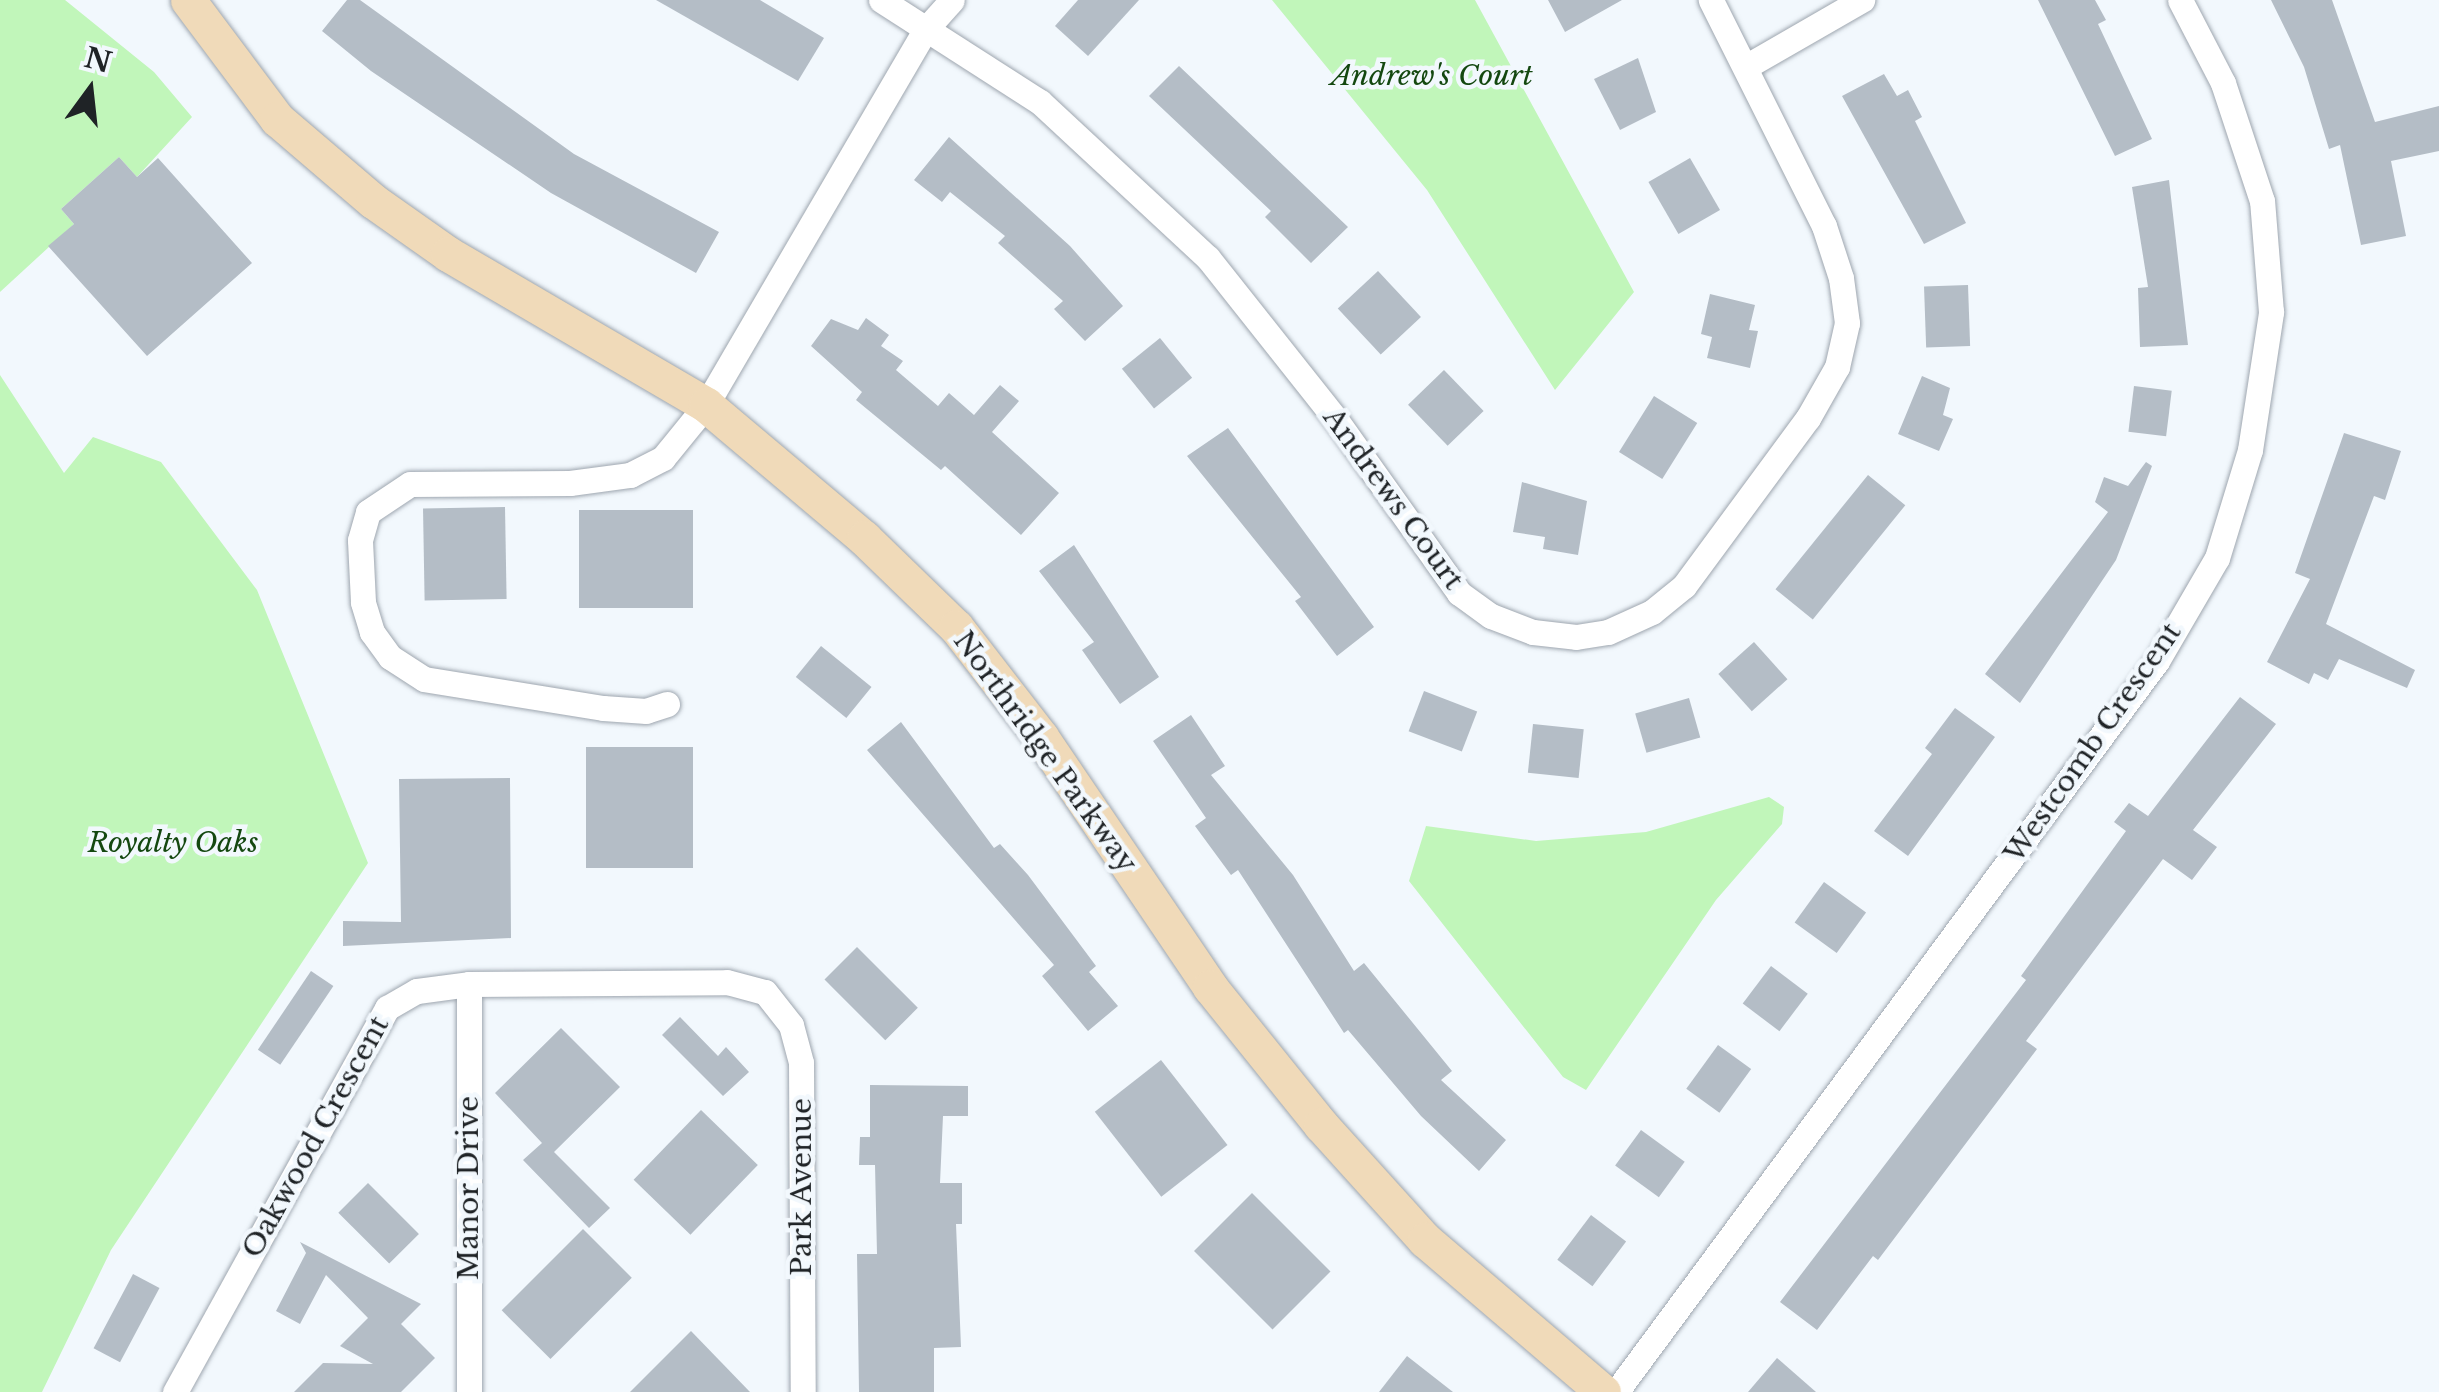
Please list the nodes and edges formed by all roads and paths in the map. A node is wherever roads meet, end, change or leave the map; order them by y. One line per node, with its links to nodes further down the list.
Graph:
1 (188, 0): 9 (street, Northridge Parkway)
2 (881, 0): 7 (street)
3 (952, 0): 7 (street)
4 (1711, 0): 8 (street, Andrews Court)
5 (1862, 0): 8 (street)
6 (2180, 0): 17 (street, Westcomb Crescent)
7 (926, 30): 8 (street, Andrews Court); 9 (street)
8 (1747, 66)
9 (706, 404): 10 (street); 16 (street, Northridge Parkway)
10 (668, 704)
11 (469, 984): 12 (street, Oakwood Crescent); 13 (street, Oakwood Crescent); 14 (street, Manor Drive)
12 (764, 992): 15 (street, Park Avenue)
13 (175, 1392)
14 (468, 1392)
15 (803, 1392)
16 (1603, 1392)
17 (1616, 1392)

